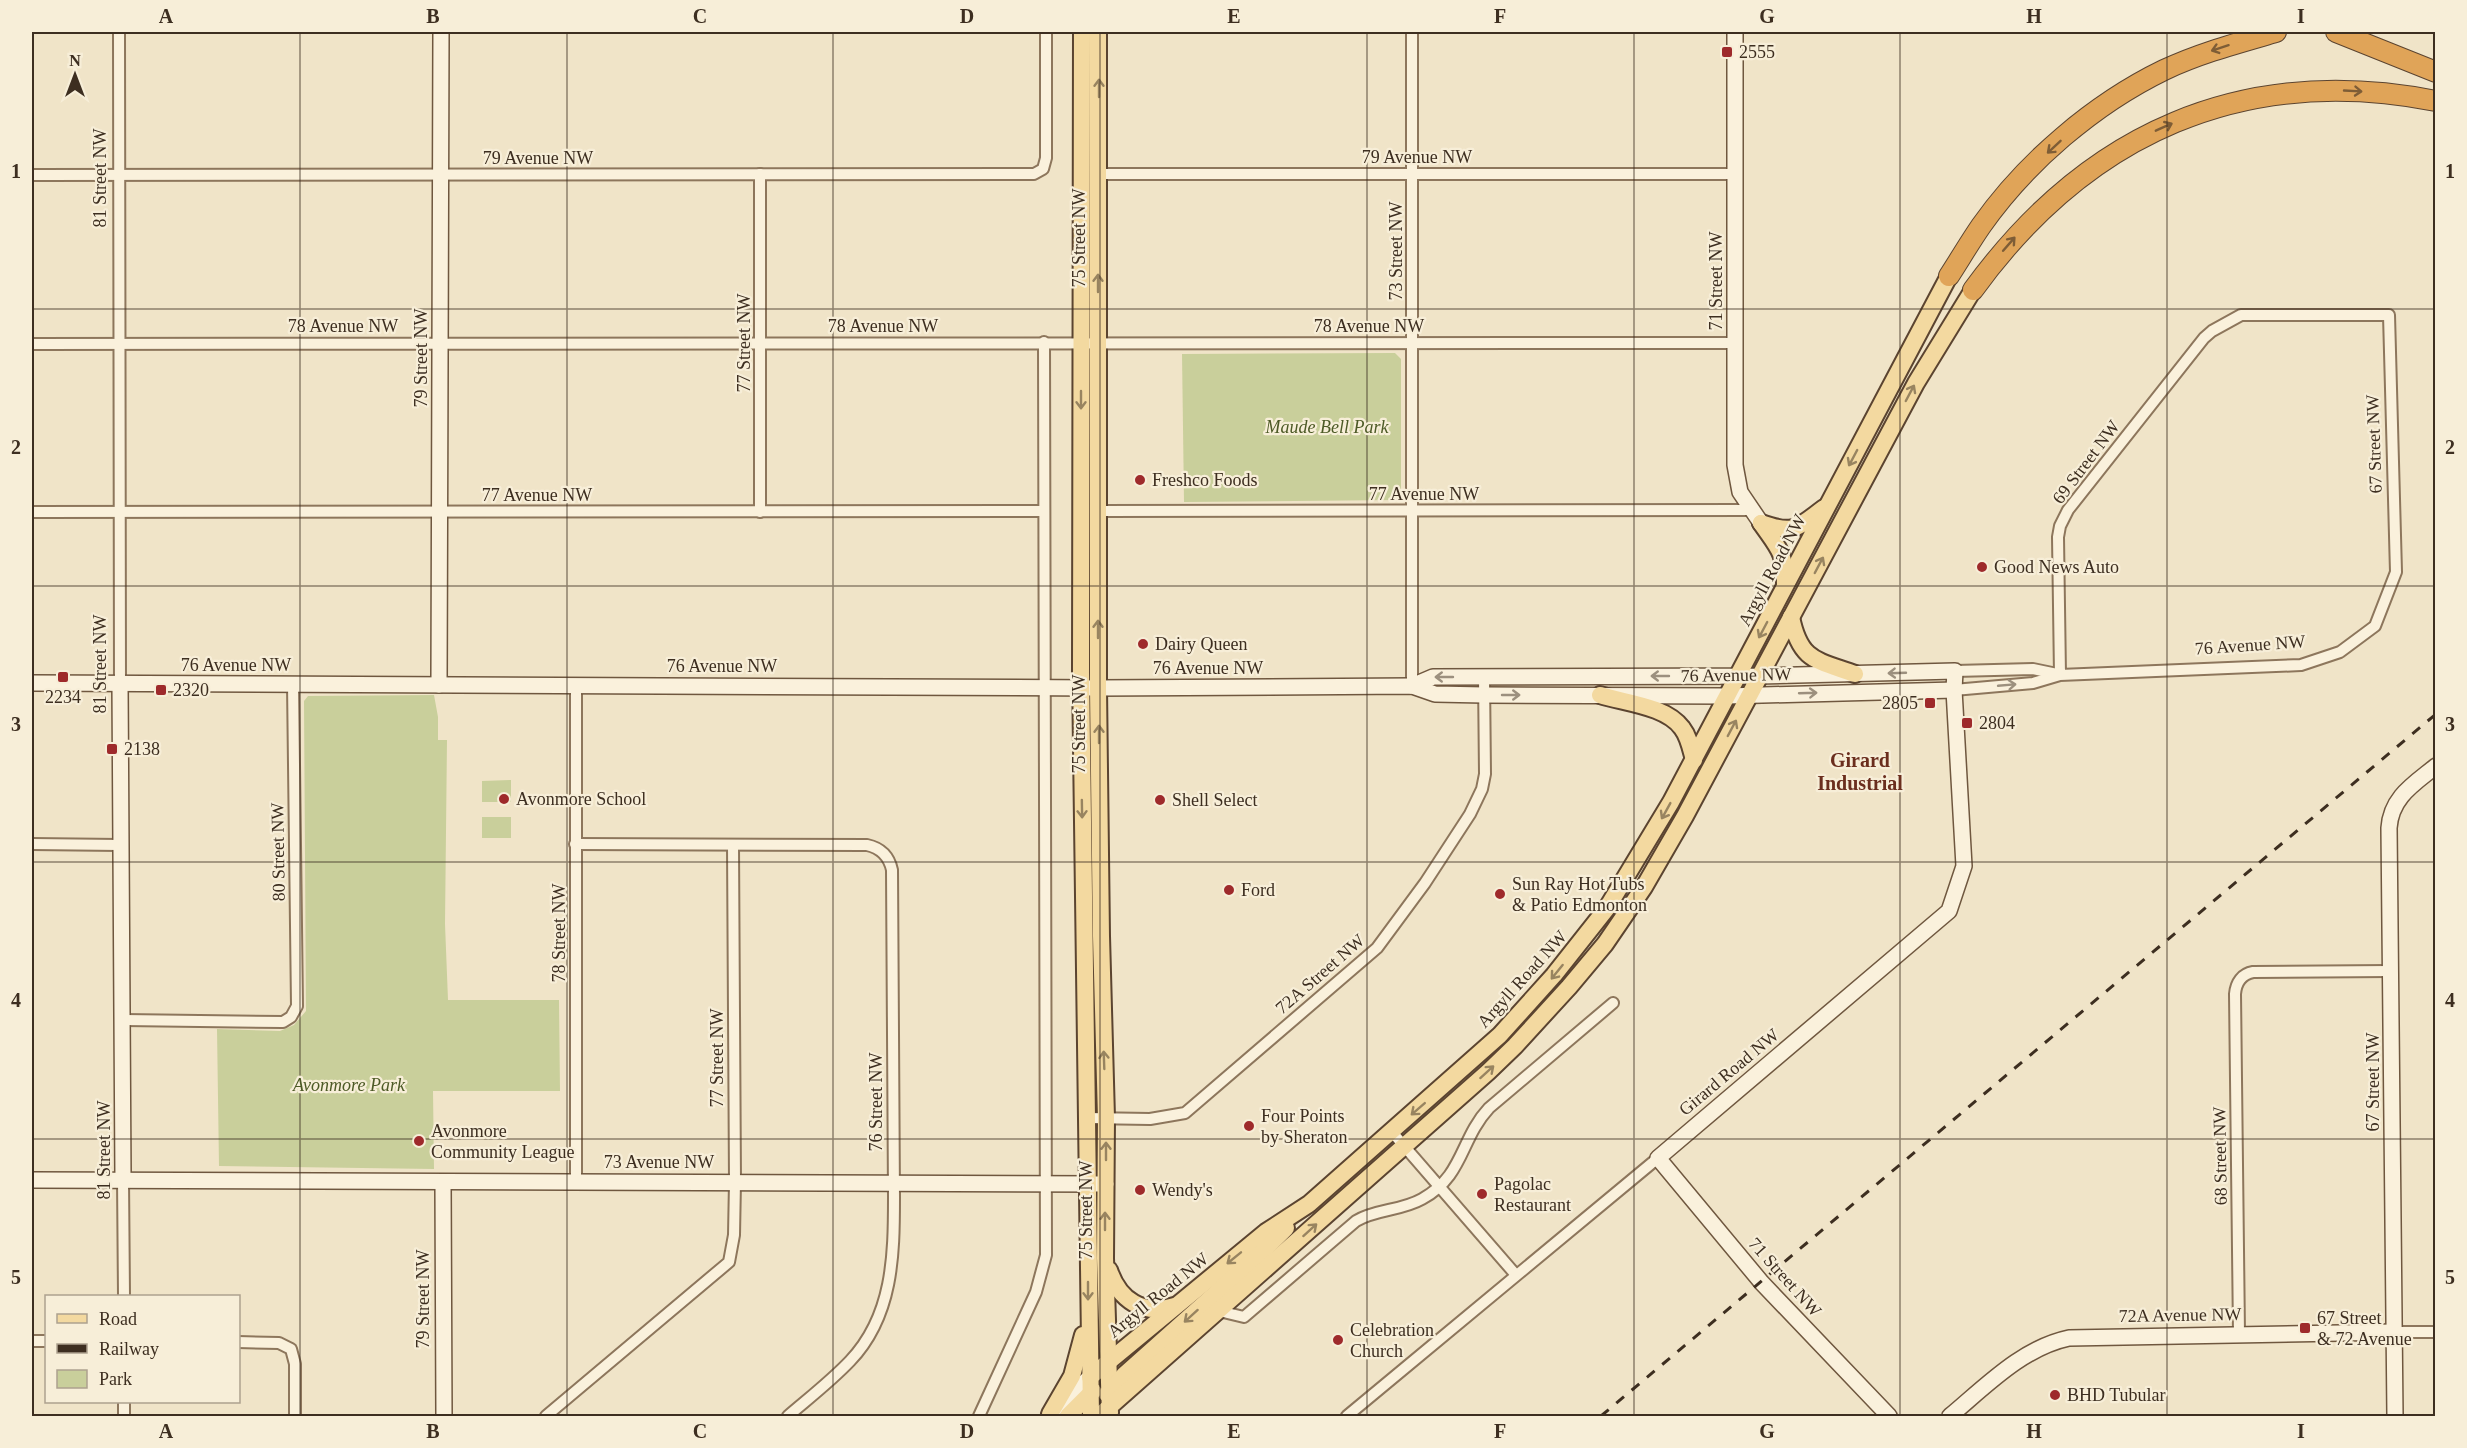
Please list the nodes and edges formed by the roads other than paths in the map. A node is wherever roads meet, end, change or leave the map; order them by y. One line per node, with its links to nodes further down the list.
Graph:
1 (119, 32): 13 (street, 81 Street NW)
2 (441, 32): 14 (street, 79 Street NW)
3 (1046, 32): 15 (street, 79 Avenue NW)
4 (1082, 32): 24 (main road, 75 Street NW)
5 (1098, 32): 16 (main road, 75 Street NW, one-way to 5)
6 (1412, 32): 12 (street, 73 Street NW)
7 (1735, 32): 17 (street, 71 Street NW)
8 (2276, 32): 19 (highway, one-way to 19)
9 (2336, 32): 10 (highway)
10 (2436, 72)
11 (2436, 101): 20 (highway, one-way to 11)
12 (1412, 173): 16 (street, 79 Avenue NW); 17 (street, 79 Avenue NW); 27 (street, 73 Street NW)
13 (120, 174): 14 (street, 79 Avenue NW); 18 (street, 79 Avenue NW); 30 (street, 81 Street NW)
14 (440, 174): 15 (street, 79 Avenue NW); 26 (street, 79 Street NW)
15 (760, 174): 22 (street, 77 Street NW)
16 (1099, 174): 25 (main road, 75 Street NW, one-way to 16)
17 (1735, 174): 28 (street, 71 Street NW)
18 (32, 175)
19 (1949, 276): 31 (main road, Argyll Road NW, one-way to 31)
20 (1973, 290): 43 (main road, one-way to 20)
21 (2212, 331): 41 (street, 67 Street NW); 46 (street, 69 Street NW)
22 (760, 342): 23 (street, 78 Avenue NW); 26 (street, 78 Avenue NW); 39 (street, 77 Street NW)
23 (1044, 342): 24 (street, 78 Avenue NW); 34 (street, 75 Street NW)
24 (1081, 342): 25 (street, 78 Avenue NW); 57 (main road, 75 Street NW, one-way to 57)
25 (1098, 342): 27 (street, 78 Avenue NW); 35 (main road, 75 Street NW)
26 (440, 343): 30 (street, 78 Avenue NW); 38 (street, 79 Street NW)
27 (1412, 343): 28 (street, 78 Avenue NW); 32 (street, 73 Street NW)
28 (1735, 343): 33 (street, 71 Street NW)
29 (32, 344): 30 (street, 78 Avenue NW)
30 (119, 344): 37 (street, 81 Street NW)
31 (1829, 504): 40 (main road); 42 (main road, Argyll Road NW)
32 (1412, 510): 33 (street, 77 Avenue NW); 35 (street, 77 Avenue NW); 55 (street, 73 Street NW)
33 (1750, 510): 40 (street, 71 Street NW)
34 (1043, 511): 39 (street, 77 Avenue NW); 56 (street, 75 Street NW)
35 (1098, 511): 58 (main road, 75 Street NW, one-way to 35)
36 (32, 512): 37 (street, 77 Avenue NW)
37 (119, 512): 38 (street, 77 Avenue NW); 51 (street, 81 Street NW)
38 (440, 512): 39 (street, 77 Avenue NW); 53 (street, 79 Street NW)
39 (760, 512)
40 (1761, 523): 42 (main road)
41 (2396, 572): 46 (street, 76 Avenue NW)
42 (1785, 589): 47 (main road, Argyll Road NW, one-way to 47)
43 (1791, 617): 45 (main road); 48 (main road)
44 (1955, 671): 45 (street, 76 Avenue NW, one-way to 45); 46 (street, 76 Avenue NW); 59 (street, Girard Road NW)
45 (1855, 674): 48 (street, 76 Avenue NW)
46 (2060, 675): 59 (street, 76 Avenue NW, one-way to 46)
47 (1738, 676): 48 (street, 76 Avenue NW); 49 (street, 76 Avenue NW, one-way to 49); 63 (main road, Argyll Road NW)
48 (1760, 676): 61 (main road)
49 (1484, 677): 55 (street, 76 Avenue NW, one-way to 55); 62 (street, 72A Street NW)
50 (32, 683): 51 (street, 76 Avenue NW)
51 (120, 684): 52 (street, 76 Avenue NW); 67 (street, 81 Street NW)
52 (293, 684): 53 (street, 76 Avenue NW); 72 (street, 80 Street NW)
53 (439, 685): 54 (street, 76 Avenue NW)
54 (576, 685): 56 (street, 76 Avenue NW); 68 (street, 78 Street NW)
55 (1412, 686): 58 (street, 76 Avenue NW); 62 (street, 76 Avenue NW)
56 (1043, 687): 57 (street, 76 Avenue NW); 84 (street, 75 Street NW)
57 (1081, 688): 58 (street, 76 Avenue NW); 73 (main road, 75 Street NW, one-way to 73)
58 (1098, 688): 74 (main road, 75 Street NW, one-way to 58)
59 (1954, 690): 61 (street, 76 Avenue NW, one-way to 59); 77 (street, Girard Road NW)
60 (1600, 695): 62 (street, 76 Avenue NW, one-way to 60); 63 (street, 76 Avenue NW); 64 (main road)
61 (1750, 695): 63 (street, 76 Avenue NW); 76 (main road, one-way to 61)
62 (1484, 696): 74 (street, 72A Street NW)
63 (1728, 696): 64 (main road, Argyll Road NW)
64 (1694, 760): 75 (main road, Argyll Road NW, one-way to 75)
65 (2436, 766): 70 (street, 67 Street NW)
66 (32, 844): 67 (street)
67 (119, 844): 72 (street, 81 Street NW)
68 (575, 844): 69 (street); 80 (street, 78 Street NW)
69 (733, 844): 82 (street, 77 Street NW); 83 (street, 76 Street NW)
70 (2391, 971): 95 (street, 67 Street NW); 97 (street, 68 Street NW)
71 (1613, 1003): 87 (street)
72 (124, 1020): 78 (street, 81 Street NW)
73 (1087, 1118): 74 (street, 72A Street NW); 85 (main road, 75 Street NW)
74 (1106, 1118): 86 (main road, 75 Street NW, one-way to 74)
75 (1392, 1132): 76 (street); 88 (main road, Argyll Road NW)
76 (1404, 1146): 87 (street); 93 (main road, one-way to 76)
77 (1658, 1158): 90 (street, Girard Road NW); 111 (street, 71 Street NW)
78 (123, 1179): 79 (street, 73 Avenue NW); 81 (street, 73 Avenue NW); 91 (street, 81 Street NW)
79 (32, 1180)
80 (576, 1181): 81 (street, 73 Avenue NW); 82 (street, 73 Avenue NW)
81 (443, 1182): 104 (street, 79 Street NW)
82 (735, 1182): 83 (street, 73 Avenue NW); 105 (street, 77 Street NW)
83 (894, 1183): 84 (street, 73 Avenue NW); 106 (street, 76 Street NW)
84 (1046, 1184): 85 (street, 73 Avenue NW); 107 (street, 75 Street NW)
85 (1087, 1184): 86 (street, 73 Avenue NW); 94 (main road, 75 Street NW, one-way to 94)
86 (1106, 1184): 89 (main road, 75 Street NW, one-way to 86)
87 (1439, 1186): 90 (street); 93 (street)
88 (1309, 1204): 92 (main road, Argyll Road NW, one-way to 92); 101 (main road, one-way to 101)
89 (1105, 1258): 92 (main road); 99 (main road, 75 Street NW)
90 (1516, 1275): 110 (street, Girard Road NW)
91 (124, 1295)
92 (1175, 1306): 99 (main road, Argyll Road NW)
93 (1220, 1311): 101 (main road)
94 (1088, 1317): 100 (main road, 75 Street NW); 102 (main road)
95 (2394, 1332): 96 (street, 72A Avenue NW); 97 (street, 72A Avenue NW); 113 (street, 67 Street NW)
96 (2436, 1332)
97 (2239, 1334): 112 (street, 72A Avenue NW)
98 (240, 1342): 103 (street)
99 (1108, 1360): 100 (main road, Argyll Road NW); 101 (main road, 75 Street NW)
100 (1090, 1385): 102 (street, Argyll Road NW); 108 (main road); 109 (main road, 75 Street NW)
101 (1107, 1408): 109 (main road)
102 (1048, 1415)
103 (295, 1416)
104 (444, 1416)
105 (546, 1416)
106 (788, 1416)
107 (979, 1416)
108 (1068, 1416)
109 (1093, 1416)
110 (1347, 1416)
111 (1889, 1416)
112 (1950, 1416)
113 (2395, 1416)

